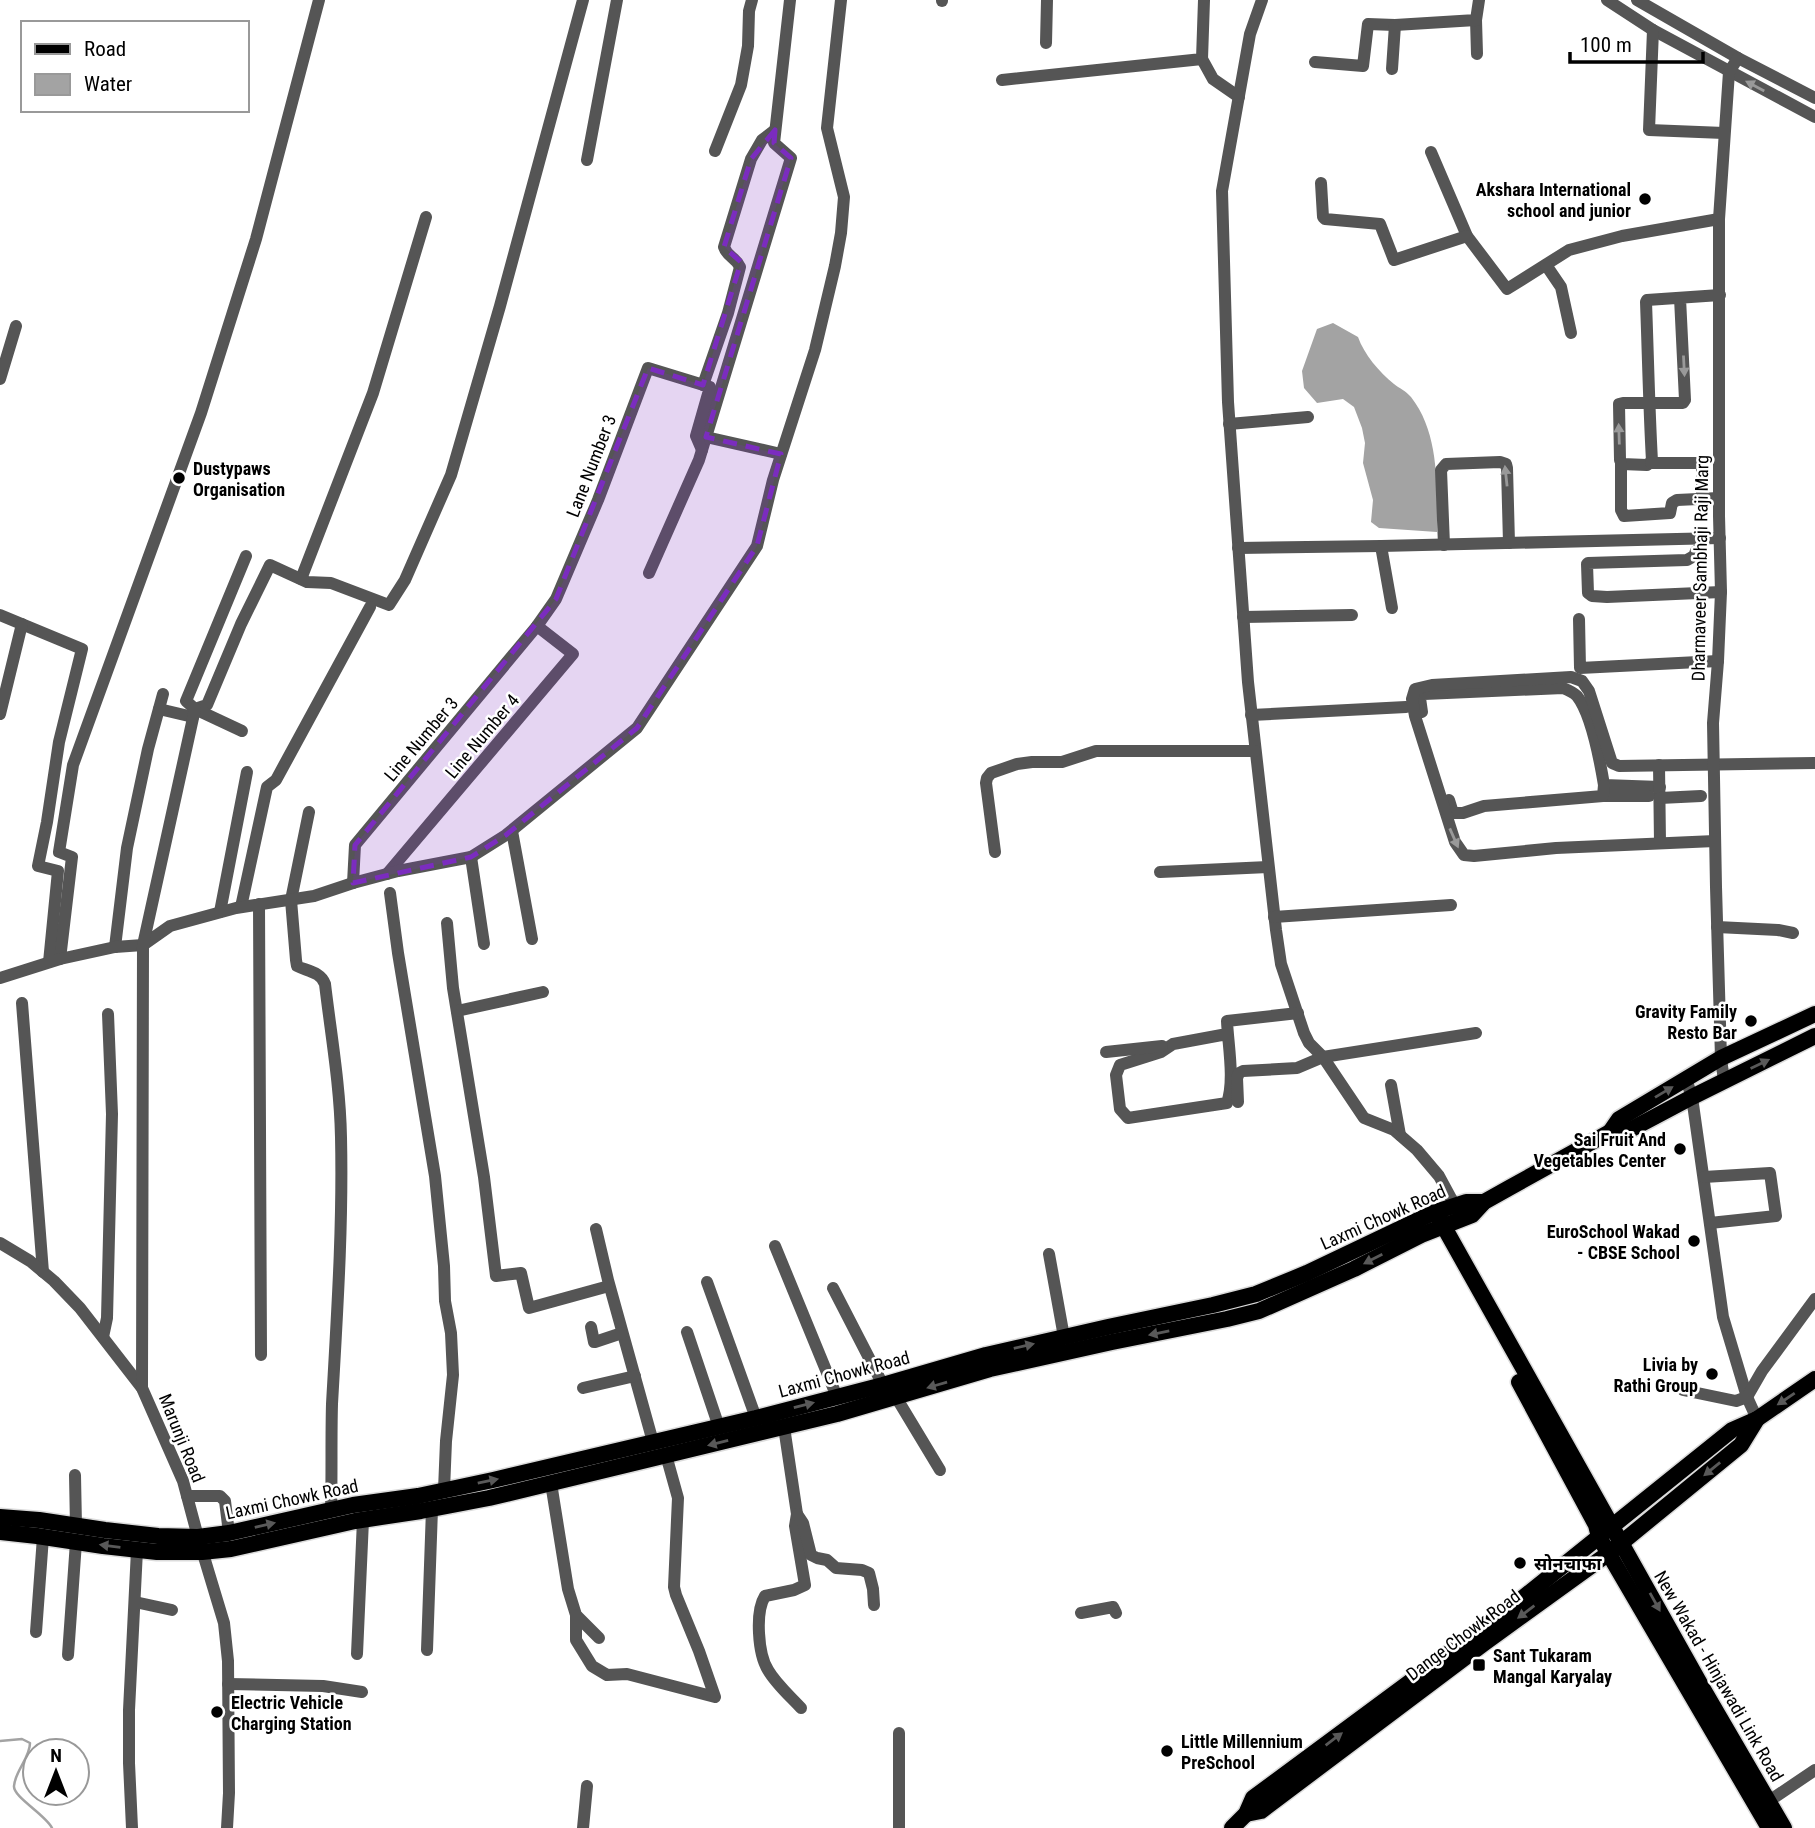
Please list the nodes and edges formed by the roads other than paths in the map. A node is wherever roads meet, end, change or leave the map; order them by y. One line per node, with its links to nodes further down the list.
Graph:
1 (319, 0): 111 (street)
2 (583, 0): 60 (street)
3 (617, 0): 31 (street)
4 (752, 0): 29 (street)
5 (790, 0): 27 (street)
6 (841, 0): 47 (street)
7 (1047, 0): 16 (street)
8 (1204, 0): 19 (street)
9 (1262, 0): 24 (street)
10 (1479, 0): 13 (street)
11 (1607, 0): 15 (street)
12 (1637, 0): 18 (street)
13 (1476, 20): 14 (street); 17 (street)
14 (1395, 25): 20 (street); 21 (street)
15 (1653, 30): 22 (street); 28 (street)
16 (1046, 43)
17 (1477, 54)
18 (1738, 58): 22 (street); 25 (street)
19 (1202, 60): 23 (street); 24 (street)
20 (1315, 62)
21 (1392, 69)
22 (1728, 72): 26 (street, one-way to 22); 28 (street, Dharmaveer Sambhaji Raji Marg)
23 (1002, 80)
24 (1239, 97): 45 (street)
25 (1815, 98)
26 (1815, 117)
27 (775, 130): 42 (street); 46 (street)
28 (1724, 133): 34 (street, Dharmaveer Sambhaji Raji Marg)
29 (715, 151)
30 (1431, 152): 35 (street)
31 (587, 160)
32 (1321, 183): 35 (street)
33 (426, 217): 60 (street)
34 (1719, 219): 36 (street); 37 (street, Dharmaveer Sambhaji Raji Marg)
35 (1467, 236): 36 (street)
36 (1546, 265): 40 (street)
37 (1720, 295): 38 (street); 50 (street, Dharmaveer Sambhaji Raji Marg)
38 (1680, 298): 43 (street); 43 (street, one-way to 43)
39 (16, 326): 41 (street)
40 (1572, 332)
41 (0, 379)
42 (703, 385): 46 (street); 70 (street, Lane Number 3)
43 (1650, 402): 48 (street, one-way to 43); 49 (street)
44 (1308, 417): 45 (street)
45 (1229, 424): 56 (street)
46 (704, 443): 47 (street); 59 (street)
47 (781, 454): 88 (street)
48 (1620, 463): 49 (street); 51 (street)
49 (1651, 463): 51 (street)
50 (1719, 498): 51 (street); 53 (street, Dharmaveer Sambhaji Raji Marg)
51 (1702, 499)
52 (1509, 543): 53 (street); 54 (street); 54 (street, one-way to 54)
53 (1720, 544): 58 (street); 62 (street, Dharmaveer Sambhaji Raji Marg)
54 (1444, 545): 55 (street)
55 (1381, 547): 56 (street); 64 (street)
56 (1238, 548): 67 (street)
57 (246, 556): 75 (street)
58 (1594, 563): 61 (street); 62 (street)
59 (649, 573)
60 (301, 579): 75 (street)
61 (1597, 587)
62 (1721, 592): 71 (street, Dharmaveer Sambhaji Raji Marg)
63 (370, 607): 101 (street)
64 (1392, 608)
65 (0, 615): 69 (street)
66 (1352, 615): 67 (street)
67 (1243, 617): 77 (street)
68 (1579, 619): 71 (street)
69 (22, 624): 76 (street); 111 (street)
70 (537, 626): 95 (street, Line Number 4); 96 (street, Line Number 3)
71 (1718, 661): 81 (street, Dharmaveer Sambhaji Raji Marg)
72 (163, 694): 74 (street)
73 (1406, 707): 77 (street)
74 (159, 709): 75 (street); 110 (street)
75 (194, 713): 78 (street); 109 (street)
76 (0, 715)
77 (1251, 715): 79 (street)
78 (242, 731)
79 (1255, 751): 91 (street); 93 (street)
80 (1815, 762): 81 (street)
81 (1713, 764): 82 (street); 89 (street, Dharmaveer Sambhaji Raji Marg)
82 (1659, 765): 85 (street); 90 (street, one-way to 90)
83 (247, 772): 102 (street)
84 (1604, 791): 84 (street); 85 (street)
85 (1656, 793): 86 (street); 90 (street)
86 (1701, 796)
87 (309, 811): 98 (street)
88 (512, 831): 92 (street); 107 (street)
89 (1715, 841): 90 (street); 105 (street, Dharmaveer Sambhaji Raji Marg)
90 (1661, 843)
91 (995, 852)
92 (471, 857): 95 (street); 108 (street)
93 (1268, 867): 94 (street); 103 (street)
94 (1160, 872)
95 (387, 874): 96 (street)
96 (353, 883): 98 (street)
97 (390, 893): 171 (street)
98 (291, 900): 99 (street); 174 (street)
99 (259, 904): 101 (street); 153 (street)
100 (1451, 905): 103 (street)
101 (242, 907): 102 (street)
102 (220, 912): 109 (street)
103 (1274, 917): 116 (street)
104 (447, 923): 115 (street)
105 (1717, 928): 106 (street); 125 (street, Dharmaveer Sambhaji Raji Marg)
106 (1793, 933)
107 (533, 939)
108 (484, 944)
109 (143, 945): 110 (street); 156 (street)
110 (115, 947): 111 (street)
111 (54, 961): 112 (street)
112 (0, 978)
113 (543, 992): 115 (street)
114 (22, 1003): 143 (street)
115 (457, 1011): 145 (street)
116 (1297, 1013): 120 (street); 124 (street)
117 (108, 1014): 151 (street)
118 (1815, 1014): 125 (main road)
119 (1476, 1033): 124 (street)
120 (1227, 1034): 122 (street); 122 (street)
121 (1815, 1036): 127 (main road, one-way to 121)
122 (1173, 1044): 123 (street)
123 (1106, 1052)
124 (1323, 1057): 130 (street); 132 (street)
125 (1721, 1058): 126 (main road); 127 (street, Dharmaveer Sambhaji Raji Marg)
126 (1686, 1079): 129 (street); 131 (main road, one-way to 126)
127 (1724, 1081): 129 (main road)
128 (1391, 1085): 132 (street)
129 (1692, 1097): 131 (main road); 133 (street)
130 (1238, 1102)
131 (1610, 1132): 134 (main road)
132 (1399, 1135): 135 (street)
133 (1704, 1177): 138 (street); 138 (street)
134 (1484, 1202): 135 (main road, Laxmi Chowk Road); 136 (main road)
135 (1454, 1205): 136 (street); 137 (main road, Laxmi Chowk Road)
136 (1462, 1219): 137 (main road)
137 (1435, 1221): 152 (main road, Laxmi Chowk Road); 161 (main road, Laxmi Chowk Road, one-way to 161); 180 (main road, New Wakad - Hinjawadi Link Road)
138 (1710, 1223): 162 (street)
139 (596, 1229): 145 (street)
140 (0, 1243): 143 (street, Marunji Road)
141 (775, 1246): 160 (street)
142 (1049, 1254): 152 (street)
143 (43, 1272): 151 (street, Marunji Road)
144 (707, 1282): 163 (street)
145 (610, 1286): 150 (street)
146 (833, 1288): 159 (street)
147 (1815, 1299): 162 (street)
148 (591, 1327): 150 (street)
149 (687, 1332): 165 (street)
150 (622, 1333): 154 (street)
151 (103, 1337): 156 (street, Marunji Road)
152 (1064, 1337): 159 (main road, Laxmi Chowk Road, one-way to 152)
153 (261, 1355)
154 (635, 1376): 157 (street); 167 (street)
155 (1815, 1379): 164 (main road, Dange Chowk Road, one-way to 164)
156 (142, 1388): 172 (street, Marunji Road)
157 (583, 1388)
158 (1683, 1390): 162 (street)
159 (876, 1392): 160 (main road, Laxmi Chowk Road); 161 (main road, Laxmi Chowk Road); 166 (main road, Laxmi Chowk Road)
160 (837, 1397): 163 (main road, Laxmi Chowk Road, one-way to 160)
161 (896, 1397): 168 (street)
162 (1747, 1397): 164 (street)
163 (756, 1418): 165 (main road, Laxmi Chowk Road)
164 (1757, 1419): 180 (main road, Dange Chowk Road); 184 (main road, Dange Chowk Road, one-way to 184)
165 (719, 1426): 167 (main road, Laxmi Chowk Road)
166 (783, 1427): 167 (main road, Laxmi Chowk Road, one-way to 167); 175 (street)
167 (659, 1452): 170 (main road, Laxmi Chowk Road); 171 (main road, Laxmi Chowk Road, one-way to 167); 191 (street)
168 (940, 1470)
169 (75, 1475): 182 (street)
170 (551, 1483): 171 (main road, Laxmi Chowk Road); 191 (street)
171 (449, 1495): 173 (main road, Laxmi Chowk Road); 174 (main road, Laxmi Chowk Road)
172 (187, 1496): 181 (street); 183 (street, Marunji Road)
173 (432, 1509): 177 (main road, Laxmi Chowk Road); 194 (street)
174 (331, 1510): 181 (main road, Laxmi Chowk Road, one-way to 174)
175 (797, 1514): 187 (street); 199 (street)
176 (0, 1517): 178 (main road)
177 (363, 1520): 183 (main road, Laxmi Chowk Road); 195 (street)
178 (44, 1529): 179 (main road); 182 (main road); 192 (street)
179 (0, 1532)
180 (1606, 1532): 184 (main road, New Wakad - Hinjawadi Link Road); 200 (main road, Dange Chowk Road)
181 (229, 1533): 183 (main road, Laxmi Chowk Road)
182 (76, 1534): 183 (main road); 185 (main road, one-way to 182); 196 (street)
183 (200, 1545): 185 (main road); 197 (street, Marunji Road)
184 (1615, 1548): 200 (main road, Dange Chowk Road, one-way to 200); 204 (main road, New Wakad - Hinjawadi Link Road)
185 (137, 1550): 186 (street)
186 (135, 1602): 188 (street); 205 (street)
187 (874, 1605)
188 (172, 1610)
189 (1116, 1613): 190 (street)
190 (1081, 1614)
191 (576, 1615): 193 (street)
192 (36, 1632)
193 (599, 1638)
194 (427, 1650)
195 (357, 1654)
196 (68, 1655)
197 (229, 1684): 198 (street); 206 (street, Marunji Road)
198 (362, 1692)
199 (801, 1707)
200 (1387, 1708): 209 (main road, Dange Chowk Road)
201 (899, 1733): 208 (street)
202 (1815, 1770): 204 (street)
203 (587, 1786): 207 (street)
204 (1763, 1805): 210 (main road, New Wakad - Hinjawadi Link Road); 211 (main road, New Wakad - Hinjawadi Link Road)
205 (132, 1828)
206 (227, 1828)
207 (583, 1828)
208 (899, 1828)
209 (1233, 1828)
210 (1769, 1828)
211 (1784, 1828)

